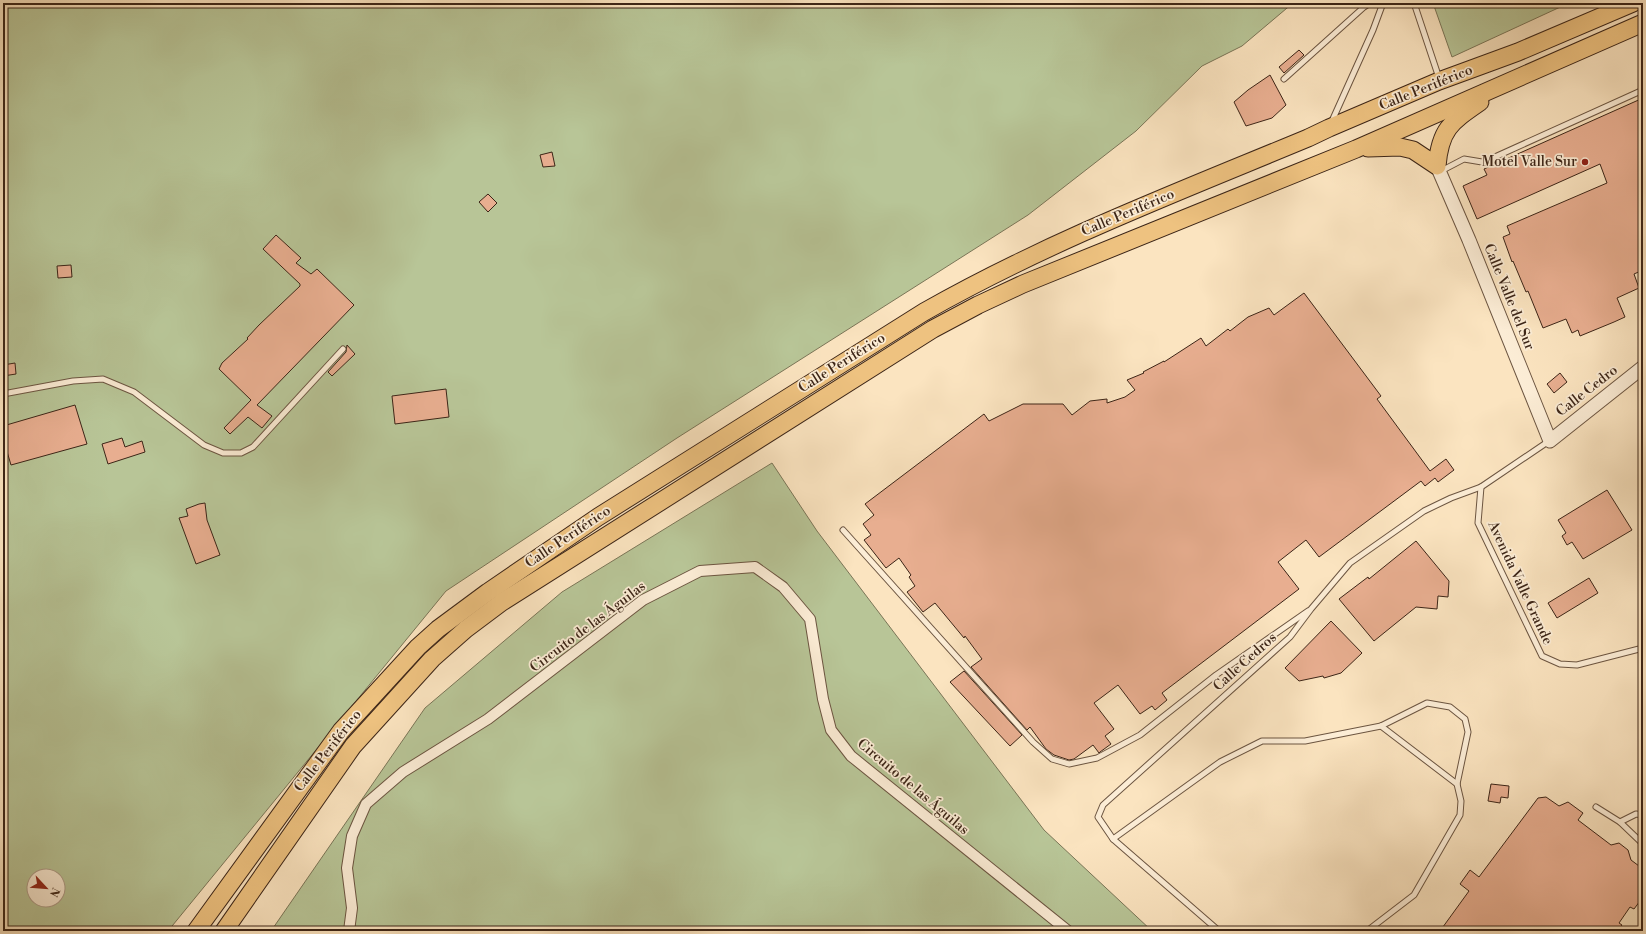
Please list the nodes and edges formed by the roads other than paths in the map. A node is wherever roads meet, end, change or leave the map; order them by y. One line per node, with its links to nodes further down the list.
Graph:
1 (1370, 3): 6 (lane)
2 (1382, 3): 10 (lane)
3 (1412, 3): 7 (lane)
4 (1633, 3): 7 (highway, Calle Periférico)
5 (1643, 23): 8 (highway, Calle Periférico)
6 (1284, 79)
7 (1440, 81): 10 (highway, Calle Periférico)
8 (1500, 85): 11 (highway, Calle Periférico); 12 (highway)
9 (1643, 90): 12 (lane)
10 (1329, 128): 28 (highway, Calle Periférico)
11 (1356, 149): 12 (highway); 31 (highway, Calle Periférico)
12 (1438, 169): 16 (street, Calle Valle del Sur)
13 (343, 349): 15 (lane)
14 (1643, 367): 16 (street, Calle Cedro)
15 (3, 394)
16 (1550, 441): 17 (lane, Calle Cedros)
17 (1481, 487): 19 (lane, Calle Cedros); 20 (lane, Avenida Valle Grande)
18 (844, 530): 19 (lane)
19 (1311, 609): 26 (lane, Calle Cedros)
20 (1643, 648)
21 (1381, 726): 22 (lane); 22 (lane); 26 (lane)
22 (1457, 784): 35 (lane)
23 (1596, 807): 25 (lane)
24 (1643, 815): 25 (lane)
25 (1620, 822): 27 (lane)
26 (1113, 839): 34 (lane, Calle Cedros)
27 (1643, 844)
28 (216, 902): 29 (highway); 30 (highway, Calle Periférico)
29 (185, 931)
30 (196, 931)
31 (224, 931)
32 (349, 931): 33 (street, Circuito de las Águilas)
33 (1068, 931)
34 (1219, 931)
35 (1367, 931)

